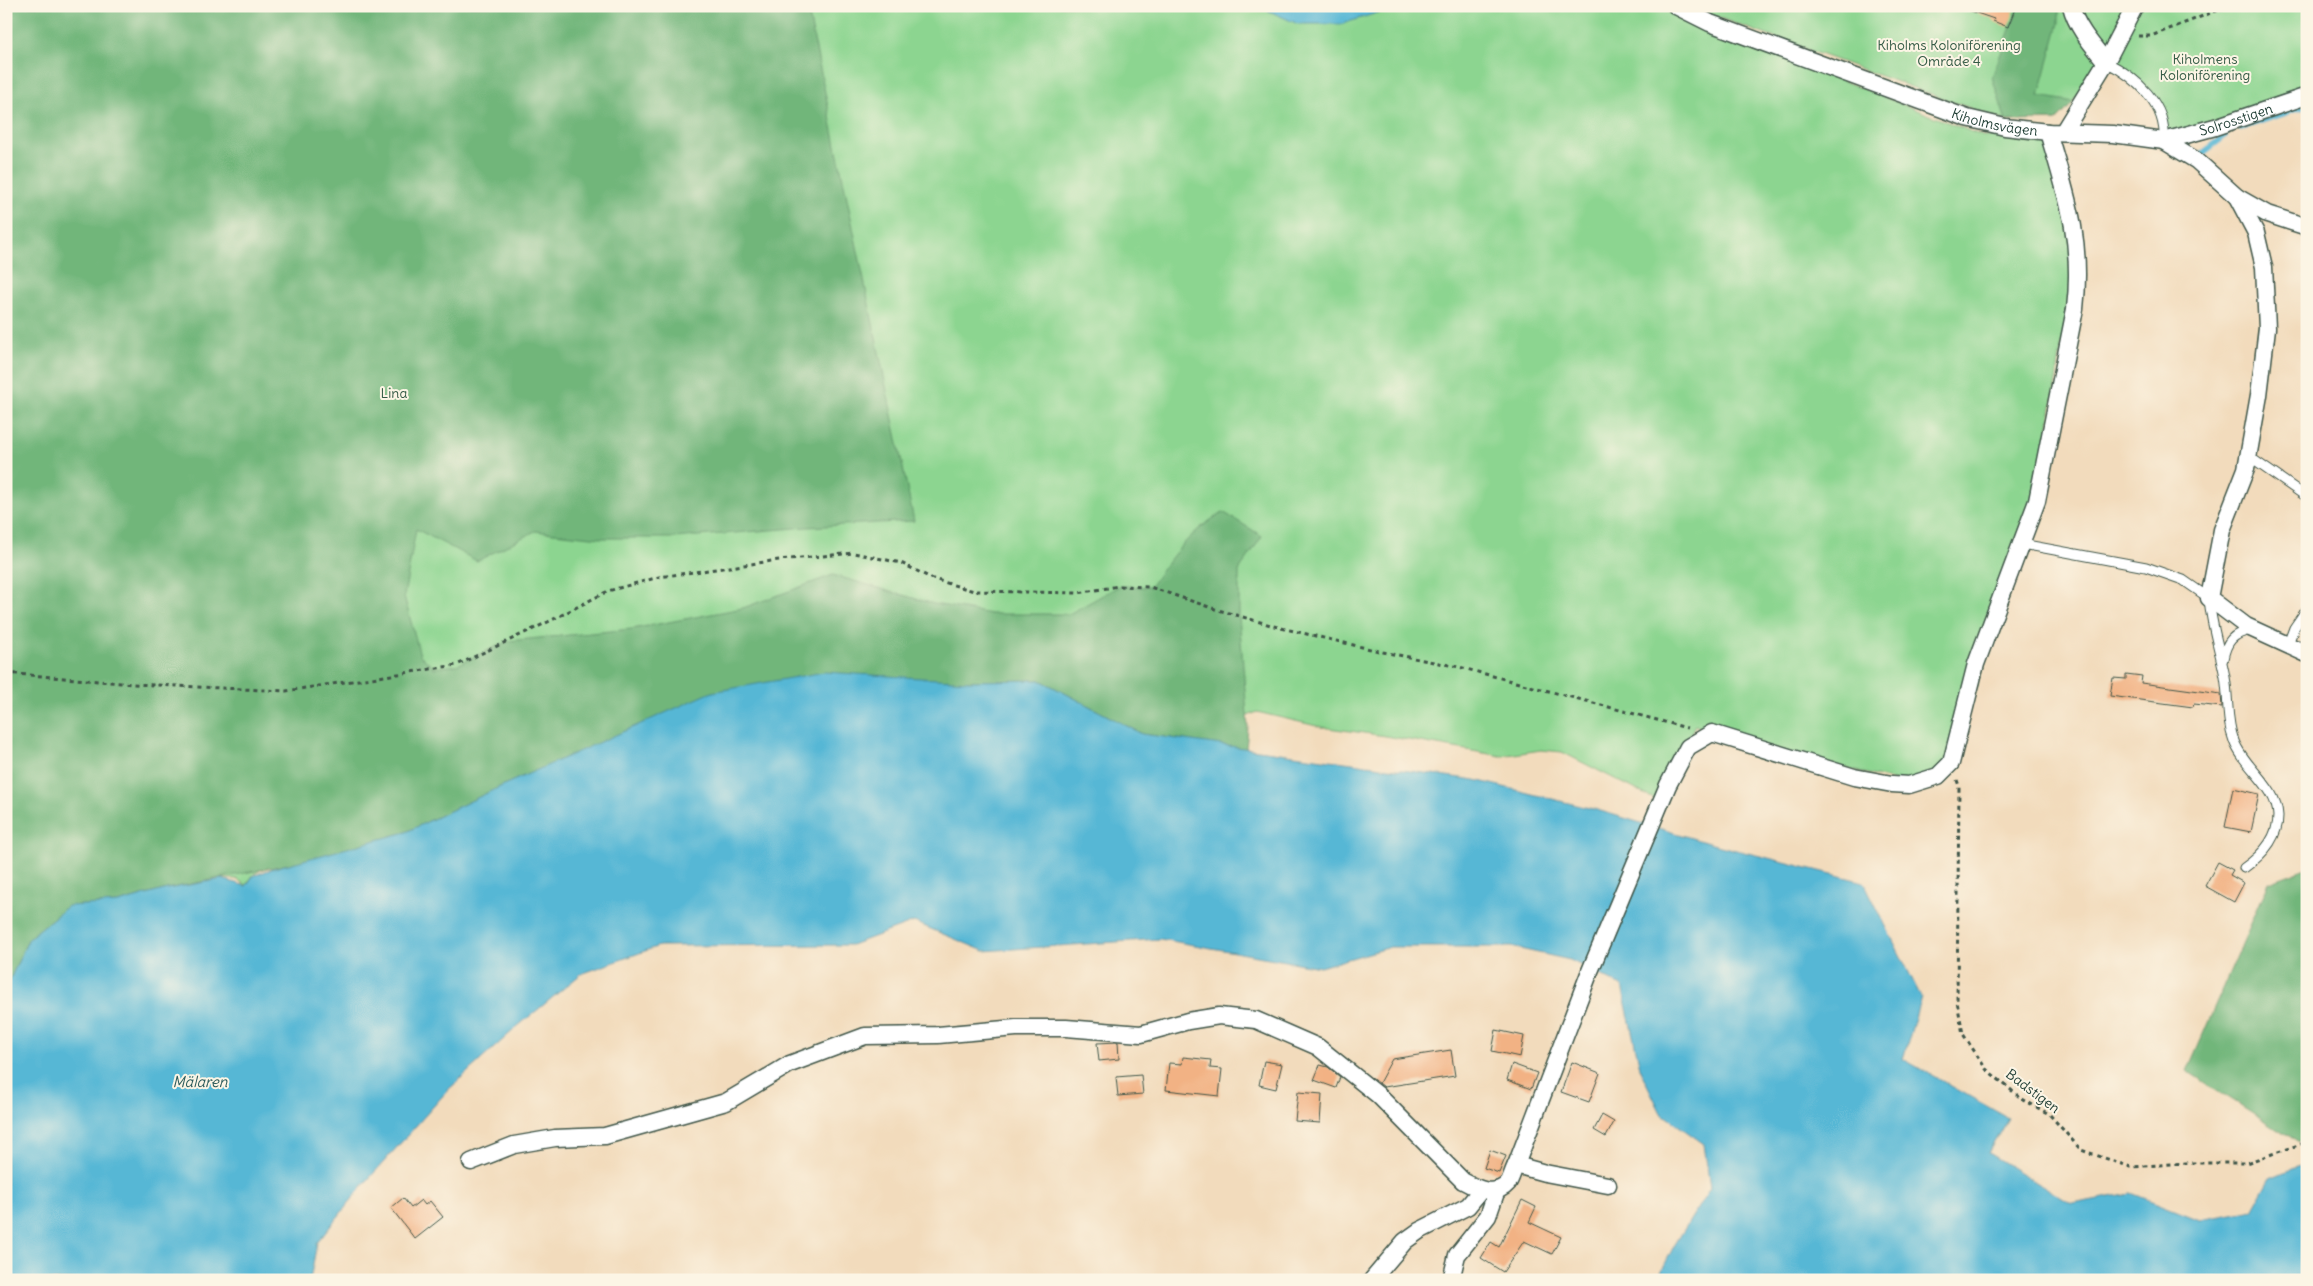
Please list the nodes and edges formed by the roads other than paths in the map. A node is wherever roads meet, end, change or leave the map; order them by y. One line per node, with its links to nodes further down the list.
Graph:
1 (1676, 6): 6 (street, Kiholmsvägen)
2 (2071, 6): 4 (street)
3 (2135, 6): 4 (street)
4 (2106, 62): 6 (street); 7 (lane)
5 (2307, 96): 7 (street, Solrosstigen)
6 (2056, 132): 7 (street, Kiholmsvägen); 12 (street)
7 (2164, 141): 8 (street, Kiholmsvägen)
8 (2237, 197): 9 (street, Kiholmsvägen); 10 (street)
9 (2307, 228)
10 (2248, 456): 11 (lane); 13 (street)
11 (2307, 497)
12 (2022, 544): 13 (lane); 21 (street)
13 (2209, 598): 15 (street); 18 (lane)
14 (2307, 610): 16 (lane)
15 (2255, 630): 16 (street); 18 (lane)
16 (2288, 644): 17 (street)
17 (2307, 654)
18 (2222, 664): 19 (lane)
19 (2244, 868)
20 (471, 1162): 23 (street)
21 (1516, 1165): 22 (street); 23 (street)
22 (1608, 1185)
23 (1489, 1190): 24 (street); 25 (street)
24 (1372, 1280)
25 (1451, 1280)

